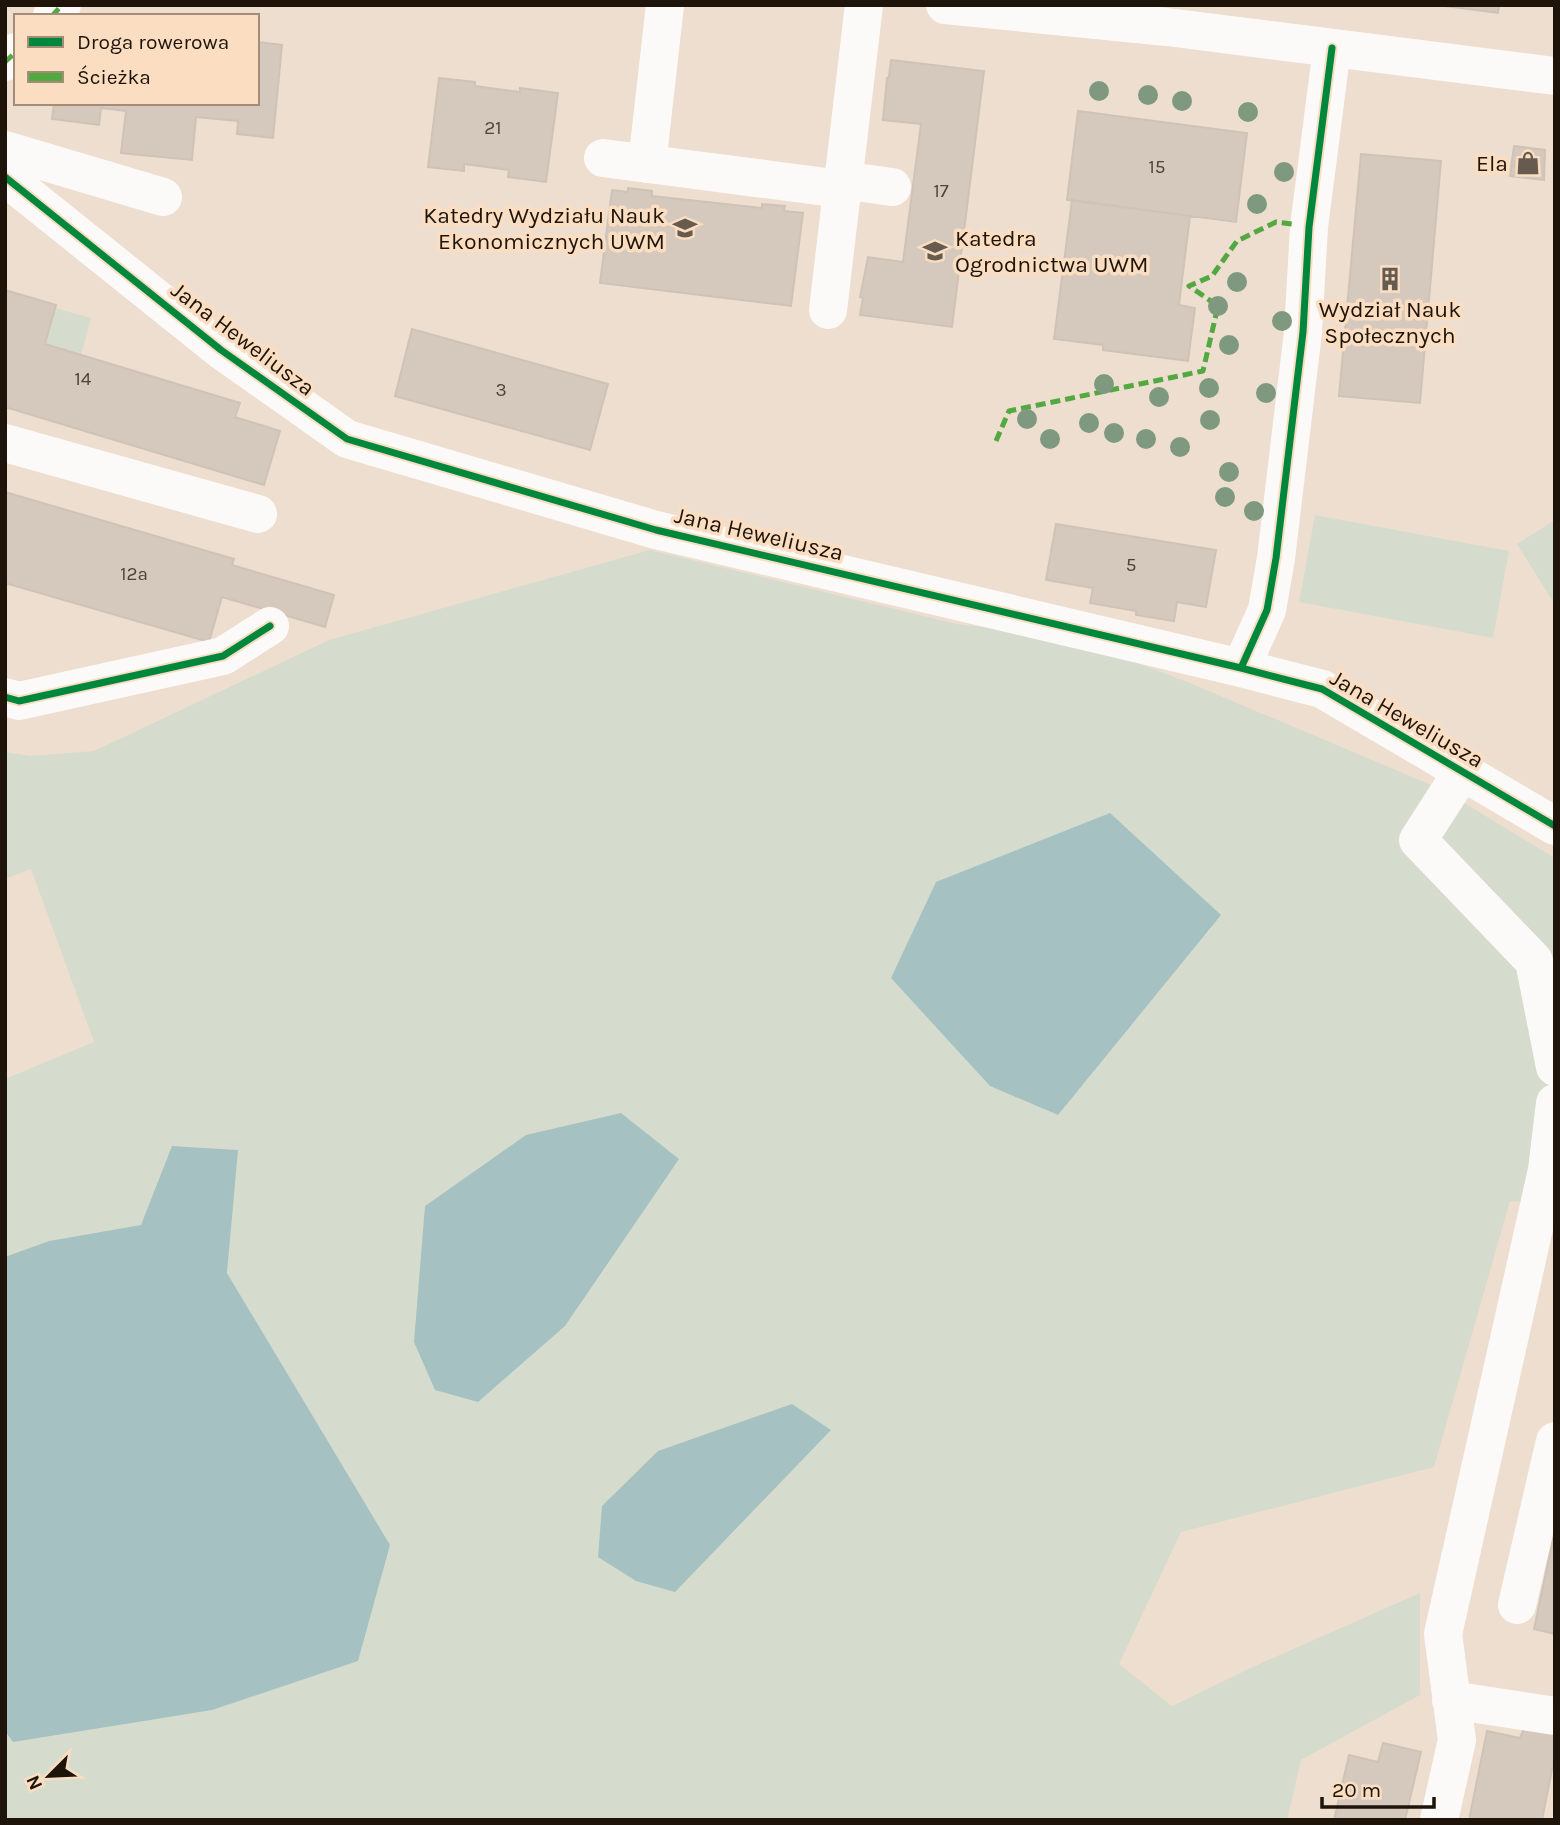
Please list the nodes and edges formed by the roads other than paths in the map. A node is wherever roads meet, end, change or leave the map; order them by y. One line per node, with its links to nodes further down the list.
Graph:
1 (665, 5): 9 (street)
2 (864, 5): 11 (street)
3 (945, 5): 4 (street)
4 (1169, 16): 5 (street)
5 (1332, 48): 6 (street); 18 (street)
6 (1555, 76)
7 (5, 150): 13 (street)
8 (603, 158): 9 (street)
9 (647, 164): 11 (street)
10 (5, 177): 18 (street, Jana Heweliusza)
11 (842, 185): 12 (street); 14 (street)
12 (892, 187)
13 (163, 197)
14 (828, 310)
15 (5, 443): 16 (street)
16 (258, 514)
17 (270, 626): 19 (street)
18 (1241, 668): 20 (street, Jana Heweliusza)
19 (5, 697)
20 (1462, 772): 21 (street, Jana Heweliusza); 22 (street)
21 (1555, 826)
22 (1555, 1067)
23 (1555, 1103): 26 (street)
24 (1555, 1441): 25 (street)
25 (1517, 1605)
26 (1451, 1700): 27 (street); 28 (street)
27 (1555, 1716)
28 (1440, 1820)

